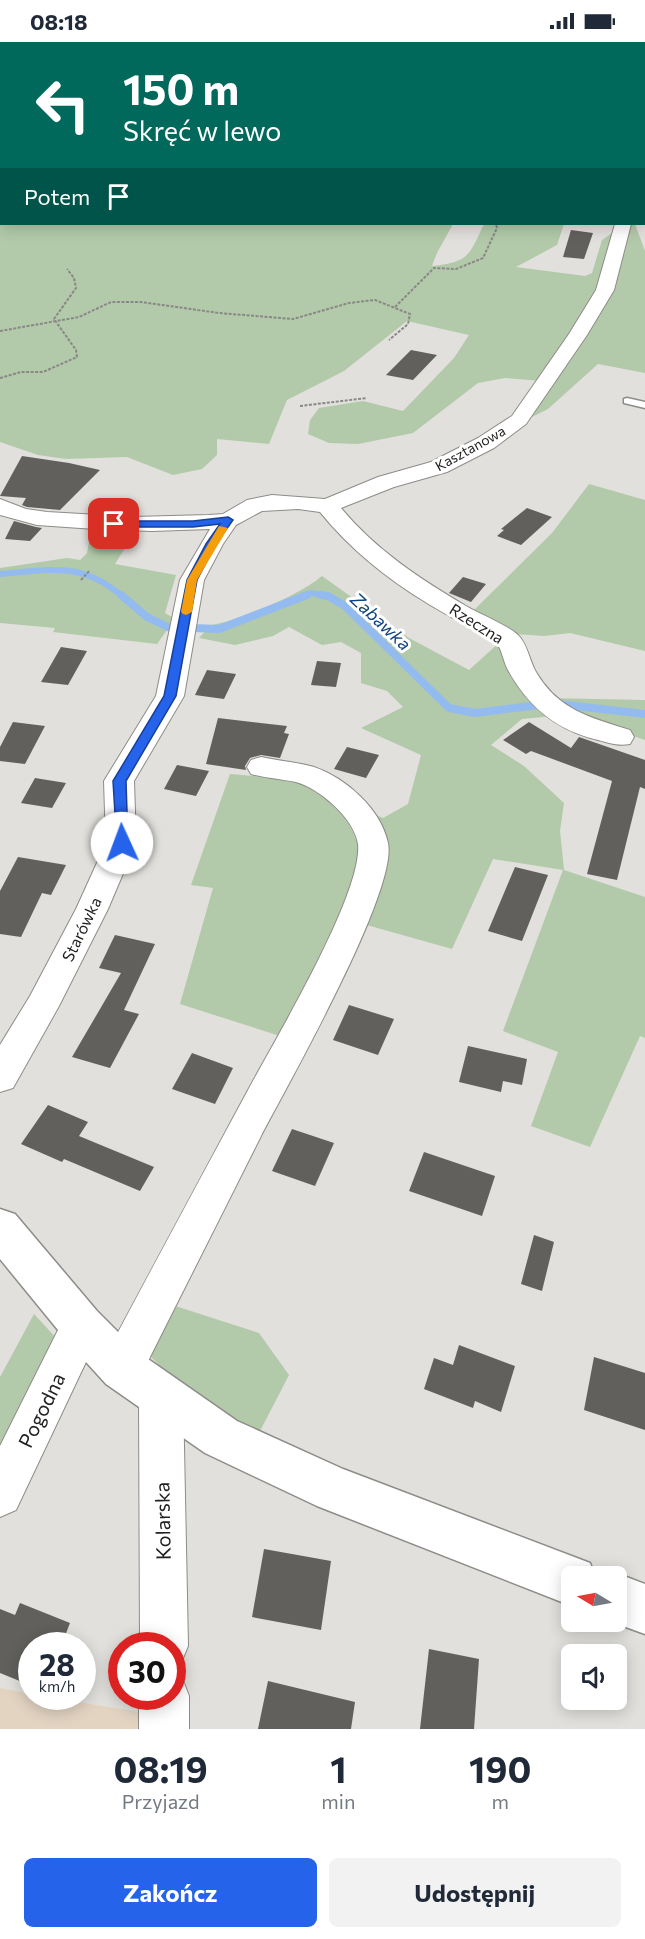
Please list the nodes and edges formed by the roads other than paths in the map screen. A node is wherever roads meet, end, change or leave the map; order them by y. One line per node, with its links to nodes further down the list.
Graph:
1 (623, 225): 6 (street, Kasztanowa)
2 (627, 401): 3 (lane)
3 (645, 405)
4 (272, 502): 6 (street, Kasztanowa); 7 (street, Starówka)
5 (0, 506): 7 (street)
6 (327, 506): 8 (street, Rzeczna)
7 (228, 520): 10 (street, Starówka)
8 (620, 737)
9 (261, 767): 13 (street)
10 (0, 1077)
11 (0, 1228): 12 (street)
12 (82, 1326): 13 (street); 15 (street, Pogodna)
13 (122, 1368): 14 (street)
14 (161, 1396): 16 (street); 19 (street, Kolarska)
15 (0, 1494)
16 (561, 1577)
17 (627, 1602): 18 (street)
18 (645, 1609)
19 (164, 1632)
20 (164, 1710): 21 (street)
21 (164, 1729)

